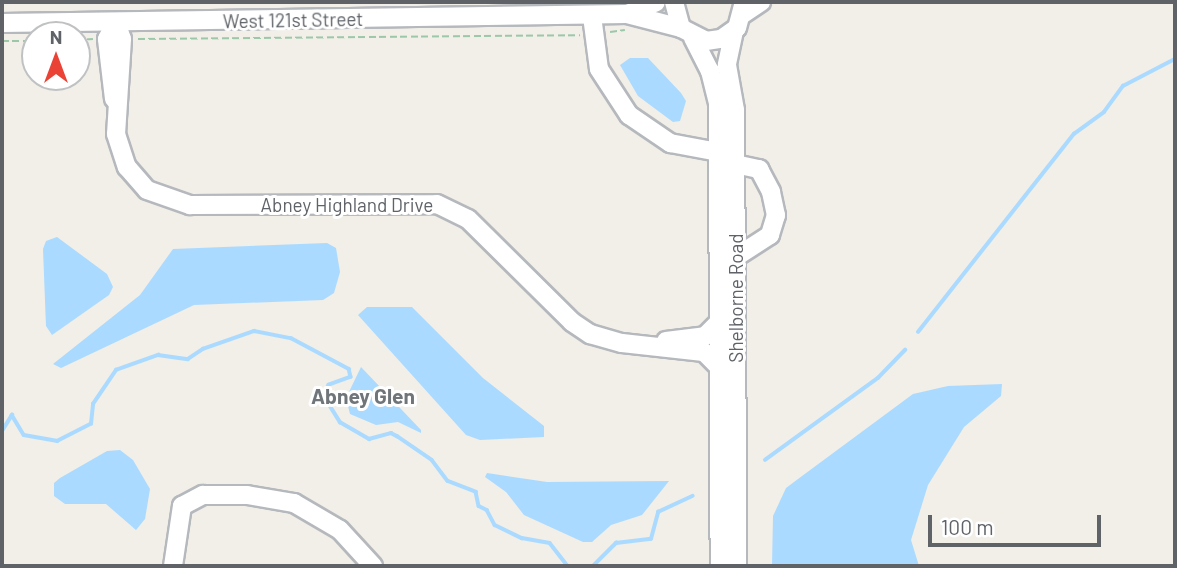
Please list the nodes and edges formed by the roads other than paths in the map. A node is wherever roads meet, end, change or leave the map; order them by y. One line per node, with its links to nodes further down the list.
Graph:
1 (656, 2): 6 (street, West 121st Street)
2 (674, 2): 10 (street, Shelborne Road)
3 (761, 2): 4 (street)
4 (743, 8): 9 (street, Shelborne Road)
5 (116, 22): 7 (street, West 121st Street); 8 (street, West 121st Street); 15 (street, Abney Highland Drive)
6 (627, 22): 8 (street, West 121st Street); 10 (street, West 121st Street)
7 (2, 23)
8 (592, 25): 11 (street)
9 (734, 30): 10 (street); 12 (street, Shelborne Road)
10 (687, 33): 11 (street, Shelborne Road)
11 (718, 152): 14 (street, Shelborne Road)
12 (735, 164): 13 (street, Shelborne Road); 13 (street)
13 (736, 257): 20 (street, Shelborne Road)
14 (719, 322): 15 (street, Abney Highland Drive); 16 (street, Shelborne Road)
15 (638, 345): 16 (street, Abney Highland Drive)
16 (719, 367): 19 (street, Shelborne Road)
17 (173, 566): 18 (street)
18 (373, 566)
19 (720, 566)
20 (737, 566)

